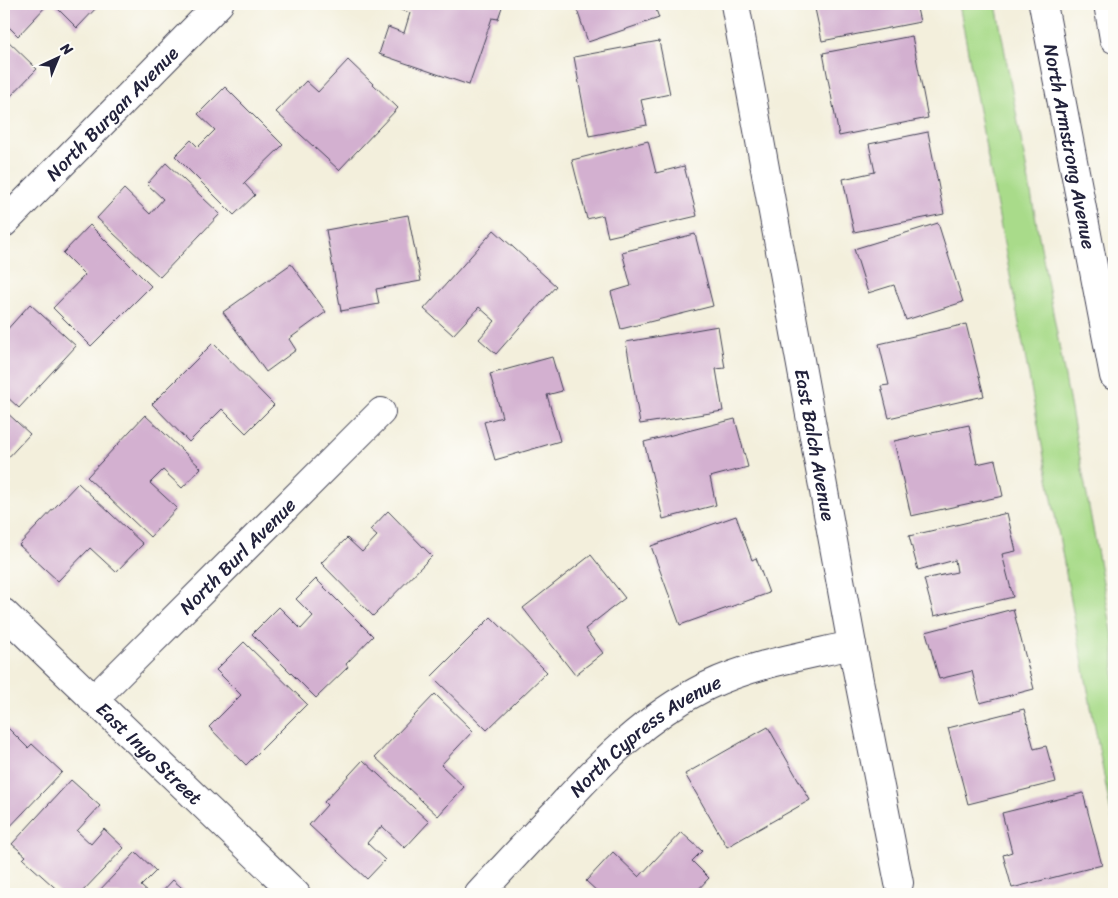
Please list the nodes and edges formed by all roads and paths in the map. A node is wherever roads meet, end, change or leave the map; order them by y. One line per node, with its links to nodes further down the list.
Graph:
1 (219, 4): 6 (street, North Burgan Avenue)
2 (735, 4): 10 (street, East Balch Avenue)
3 (1043, 4): 7 (street, North Armstrong Avenue)
4 (1108, 4): 5 (street)
5 (1114, 39)
6 (4, 223)
7 (1114, 376)
8 (381, 412): 11 (street, North Burl Avenue)
9 (4, 613): 11 (street, East Inyo Street)
10 (852, 644): 12 (street, East Balch Avenue); 14 (street, North Cypress Avenue)
11 (94, 700): 13 (street, East Inyo Street)
12 (900, 883)
13 (296, 894)
14 (479, 894)

